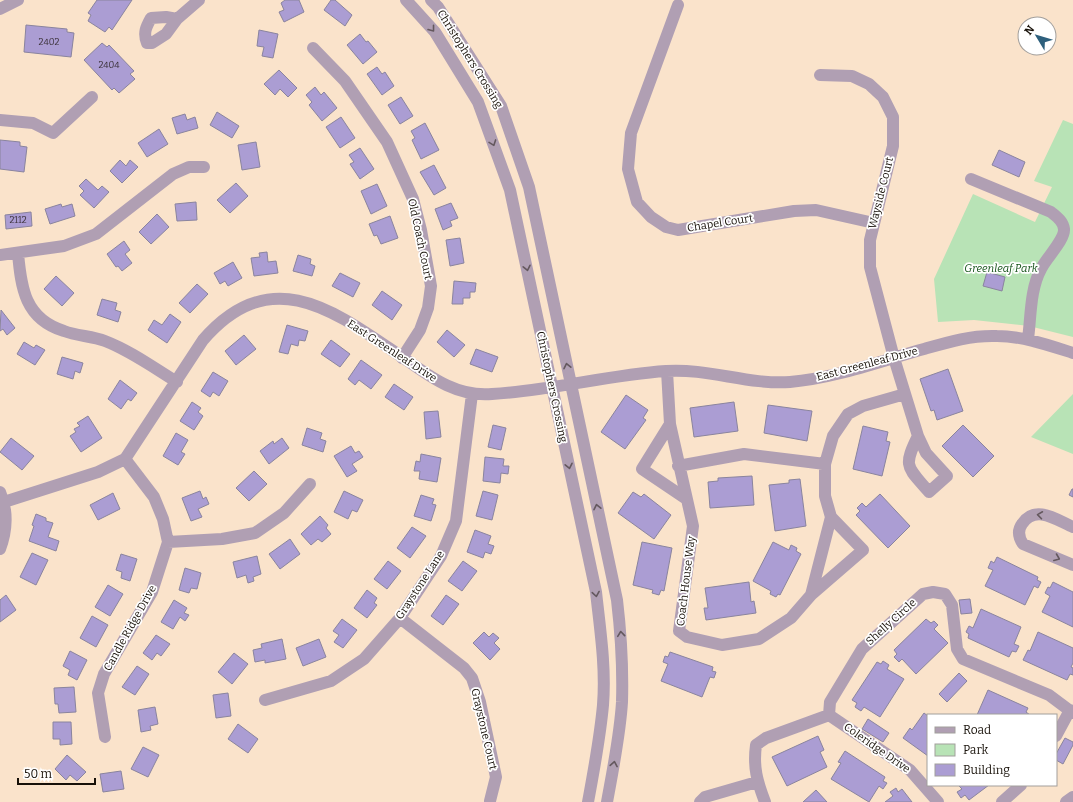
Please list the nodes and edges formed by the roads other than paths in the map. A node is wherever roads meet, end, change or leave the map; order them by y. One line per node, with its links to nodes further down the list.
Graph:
1 (18, 0): 6 (street)
2 (199, 0): 7 (street)
3 (406, 0): 24 (street, Christophers Crossing, one-way to 24)
4 (431, 0): 23 (street, Christophers Crossing, one-way to 4)
5 (678, 5): 14 (street, Chapel Court)
6 (0, 9)
7 (177, 19)
8 (313, 48): 19 (street, Old Coach Court)
9 (820, 75): 14 (street, Wayside Court)
10 (92, 98): 11 (street)
11 (0, 120)
12 (204, 167): 15 (street)
13 (971, 179): 17 (street)
14 (874, 223): 20 (street, Wayside Court)
15 (18, 253): 16 (street); 22 (street)
16 (0, 255)
17 (1028, 339): 18 (street, East Greenleaf Drive); 20 (street, East Greenleaf Drive)
18 (1073, 353)
19 (402, 358): 22 (street, East Greenleaf Drive); 25 (street, East Greenleaf Drive)
20 (894, 358): 21 (street, East Greenleaf Drive); 26 (street, Wayside Court)
21 (666, 371): 23 (street, East Greenleaf Drive); 27 (street, Coach House Way)
22 (177, 382): 29 (street, East Greenleaf Drive)
23 (571, 383): 24 (street, East Greenleaf Drive); 52 (street, Christophers Crossing, one-way to 23)
24 (552, 387): 25 (street, East Greenleaf Drive); 51 (street, Christophers Crossing, one-way to 51)
25 (472, 394): 41 (street, Graystone Lane)
26 (905, 394): 28 (street, Wayside Court); 30 (street)
27 (670, 424): 31 (street, Coach House Way); 34 (street)
28 (918, 436)
29 (125, 459): 33 (street); 37 (street)
30 (825, 464): 31 (street); 35 (street)
31 (678, 466): 34 (street, Coach House Way)
32 (310, 484): 37 (street)
33 (2, 497): 38 (street)
34 (685, 498): 40 (street, Coach House Way)
35 (831, 517): 40 (street, Coach House Way); 40 (street)
36 (1073, 527): 39 (street, one-way to 39)
37 (168, 542): 46 (street, Candle Ridge Drive)
38 (0, 549)
39 (1073, 564)
40 (811, 595)
41 (400, 618): 42 (street, Graystone Lane); 50 (street, Graystone Court)
42 (264, 700)
43 (1072, 712): 44 (street, Shelly Circle); 45 (street)
44 (829, 715): 47 (street); 55 (street, Coleridge Drive)
45 (1057, 734)
46 (105, 737)
47 (757, 782): 53 (street); 54 (street)
48 (1020, 786): 56 (street)
49 (1073, 797): 57 (street)
50 (490, 801)
51 (588, 802)
52 (607, 802)
53 (700, 802)
54 (765, 802)
55 (938, 802)
56 (1002, 802)
57 (1066, 802)

